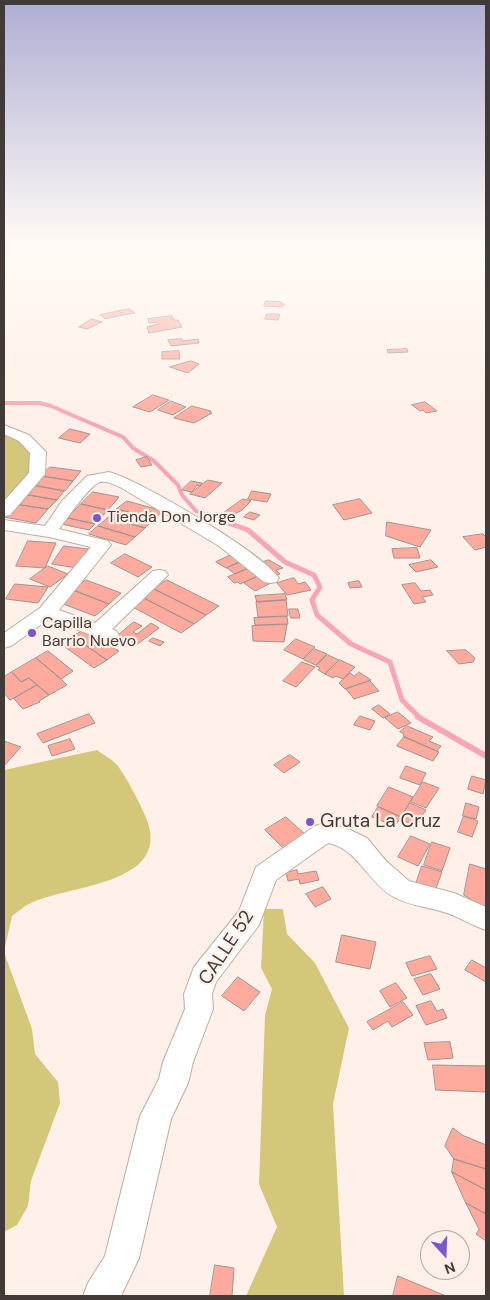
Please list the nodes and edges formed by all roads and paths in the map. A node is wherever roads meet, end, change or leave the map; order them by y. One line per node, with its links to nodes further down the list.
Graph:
1 (4, 429): 2 (street)
2 (4, 511)
3 (4, 525): 4 (street)
4 (48, 532): 6 (street); 7 (street)
5 (160, 575): 7 (street)
6 (270, 578)
7 (47, 612): 8 (street)
8 (4, 642)
9 (486, 919): 10 (street, CALLE 52)
10 (101, 1296)

